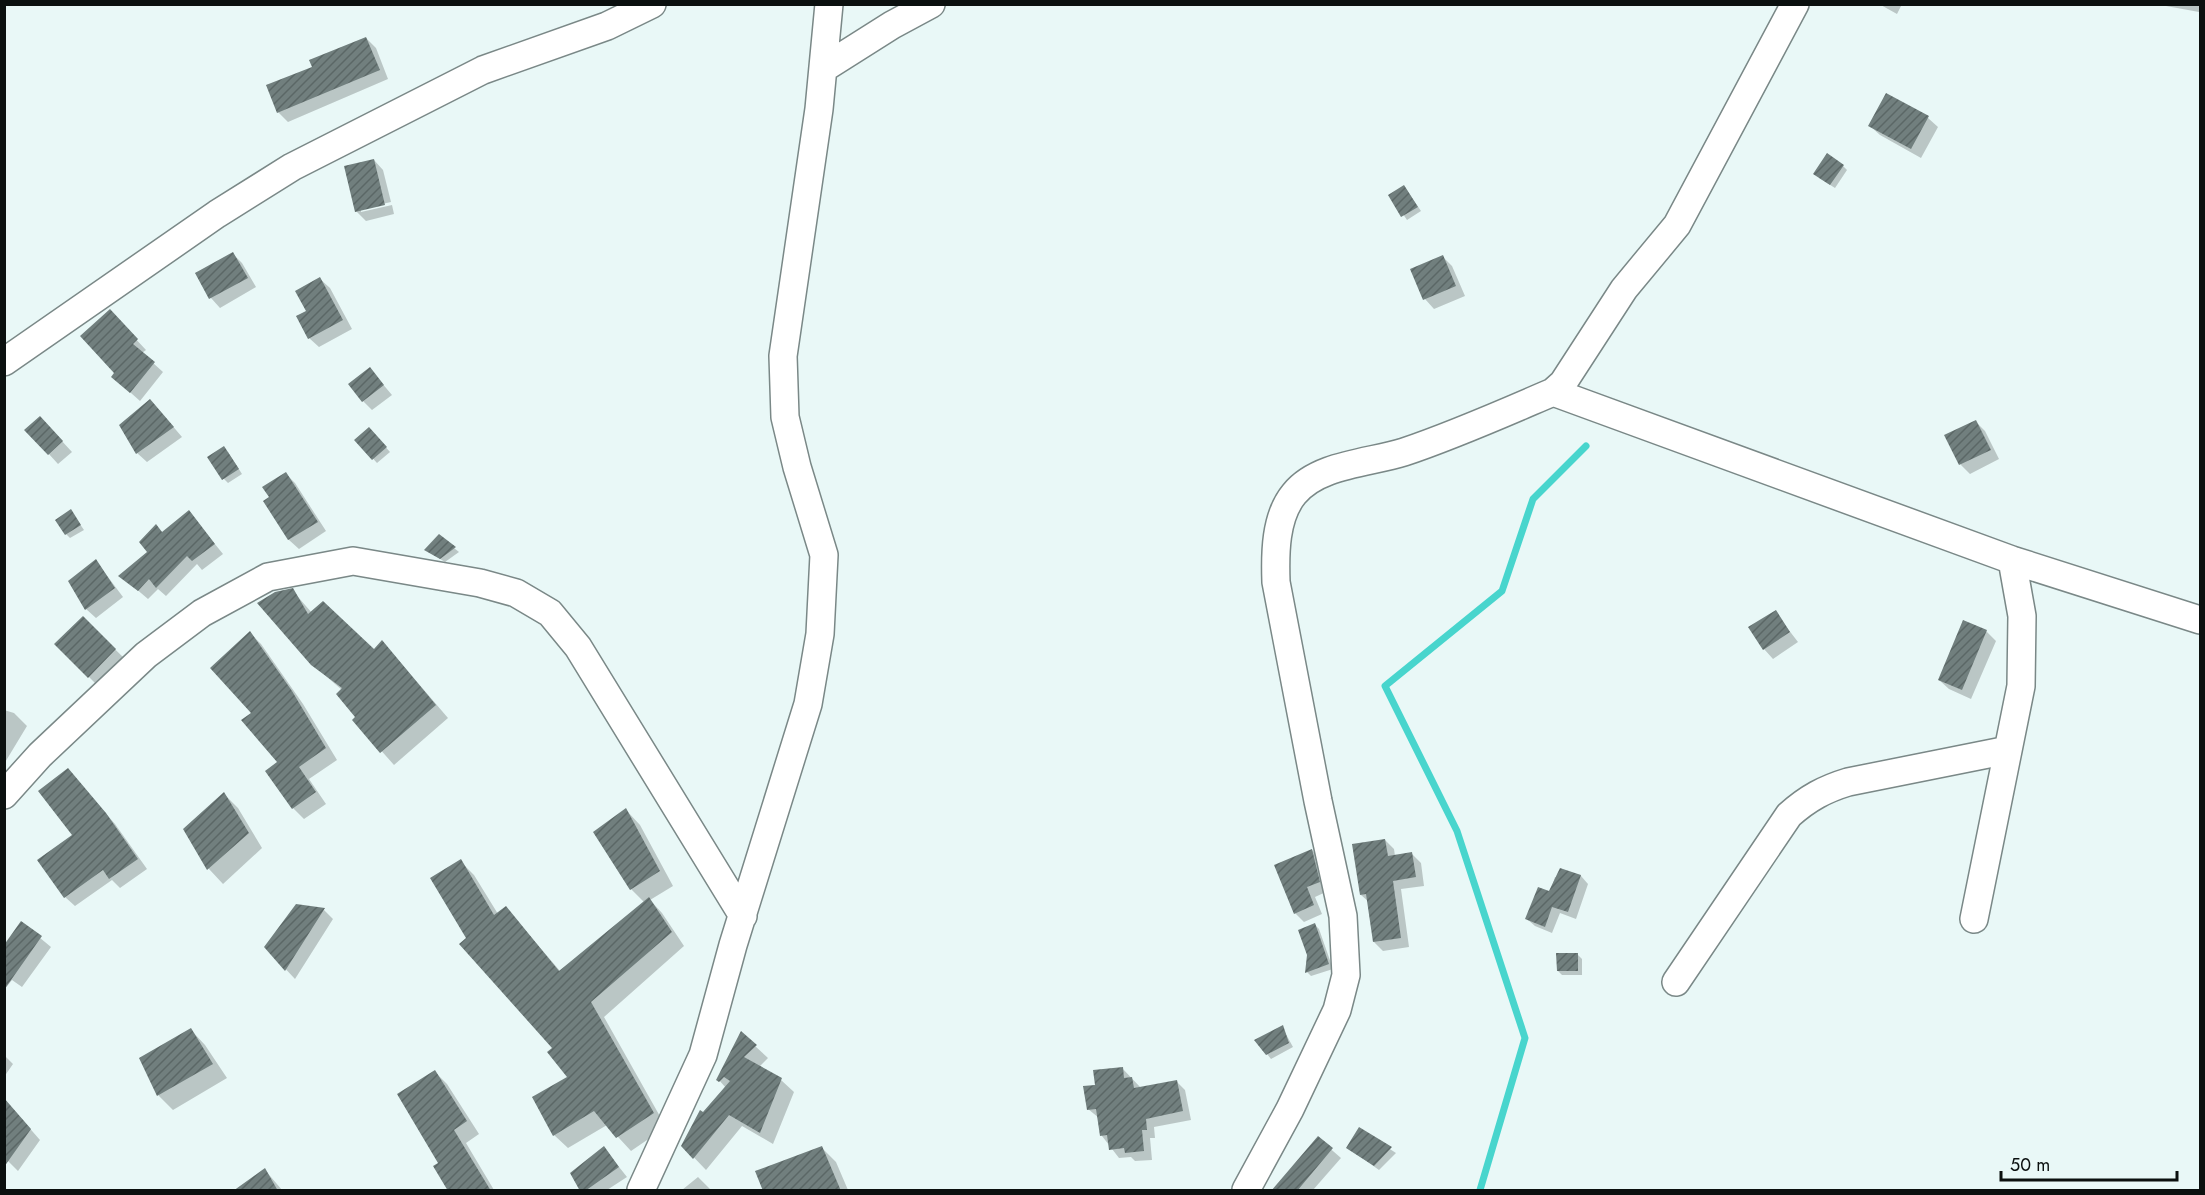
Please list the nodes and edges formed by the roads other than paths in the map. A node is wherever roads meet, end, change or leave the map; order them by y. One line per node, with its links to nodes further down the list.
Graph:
1 (652, 4): 6 (street)
2 (829, 4): 5 (street)
3 (931, 4): 5 (street)
4 (1795, 4): 7 (street)
5 (824, 68): 12 (street)
6 (4, 362)
7 (1553, 392): 8 (street); 16 (street)
8 (2012, 560): 9 (street); 10 (street)
9 (2200, 620)
10 (2008, 750): 13 (street); 14 (street)
11 (4, 795): 12 (street)
12 (743, 916): 15 (street)
13 (1974, 920)
14 (1676, 982)
15 (641, 1191)
16 (1246, 1191)

